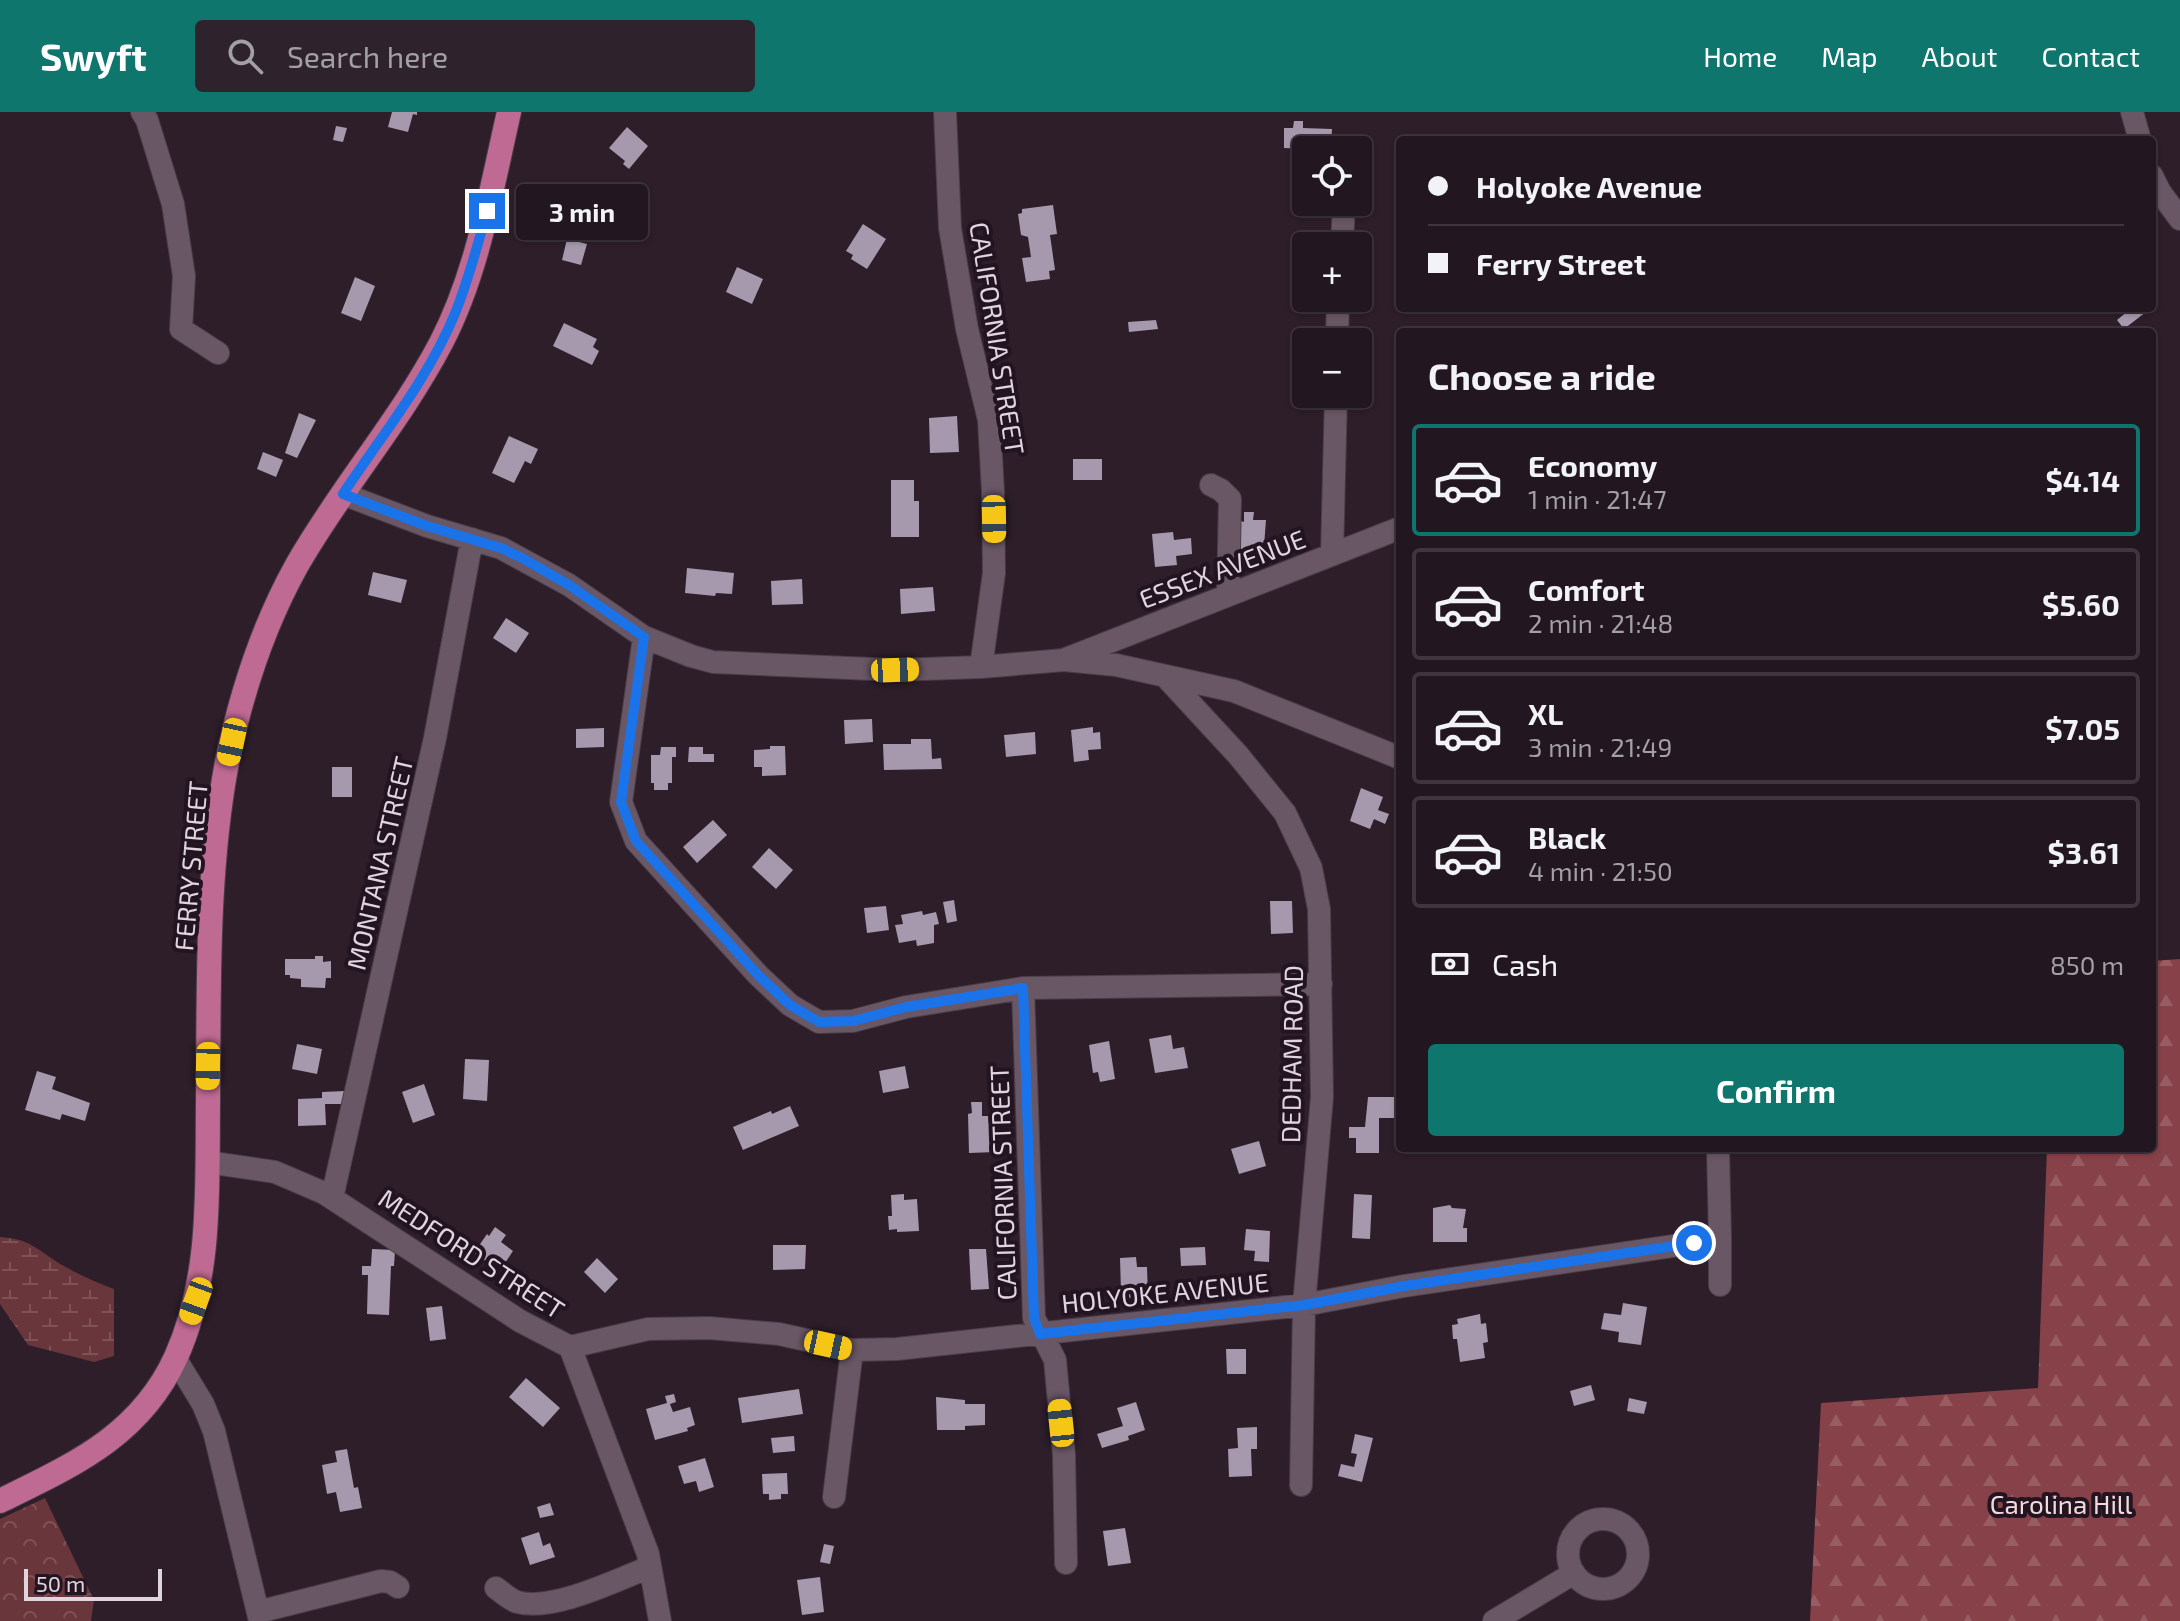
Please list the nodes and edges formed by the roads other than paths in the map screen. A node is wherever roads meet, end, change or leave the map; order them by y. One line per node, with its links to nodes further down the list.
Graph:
1 (142, 112): 8 (street)
2 (509, 112): 11 (main road, FERRY STREET)
3 (945, 112): 18 (street, CALIFORNIA STREET)
4 (2132, 112): 5 (street)
5 (2139, 136)
6 (2156, 184): 7 (street)
7 (2180, 219)
8 (218, 353)
9 (1336, 408): 14 (street)
10 (1211, 485): 15 (street)
11 (343, 494): 13 (street); 26 (main road, FERRY STREET)
12 (1396, 530): 14 (street, ESSEX AVENUE)
13 (472, 539): 16 (street); 27 (street, MONTANA STREET)
14 (1332, 555): 15 (street, ESSEX AVENUE)
15 (1228, 595): 17 (street, ESSEX AVENUE)
16 (644, 637): 18 (street); 24 (street)
17 (1064, 660): 18 (street); 19 (street)
18 (981, 667)
19 (1165, 676): 20 (street); 21 (street, DEDHAM ROAD)
20 (1208, 685): 21 (street); 22 (street)
21 (1198, 714): 23 (street, DEDHAM ROAD)
22 (1396, 756)
23 (1321, 984): 24 (street); 30 (street, DEDHAM ROAD)
24 (1023, 988): 31 (street, CALIFORNIA STREET)
25 (1718, 1152): 28 (street)
26 (207, 1162): 27 (street, MEDFORD STREET); 34 (main road, FERRY STREET)
27 (332, 1198): 32 (street, MEDFORD STREET)
28 (1720, 1239): 29 (street); 30 (street, HOLYOKE AVENUE)
29 (1720, 1285)
30 (1304, 1305): 31 (street, HOLYOKE AVENUE); 35 (street, DEDHAM ROAD)
31 (1040, 1334): 33 (street, HOLYOKE AVENUE); 38 (street, CALIFORNIA STREET)
32 (570, 1347): 33 (street, HOLYOKE AVENUE); 39 (street, MEDFORD STREET)
33 (852, 1350): 36 (street)
34 (175, 1358): 37 (main road, FERRY STREET); 43 (street)
35 (1301, 1485)
36 (834, 1497)
37 (0, 1501)
38 (1066, 1563)
39 (650, 1567): 42 (street); 44 (street, MEDFORD STREET)
40 (1574, 1573): 45 (street)
41 (398, 1587): 43 (street)
42 (496, 1588)
43 (259, 1617)
44 (660, 1621)
45 (1494, 1621)

